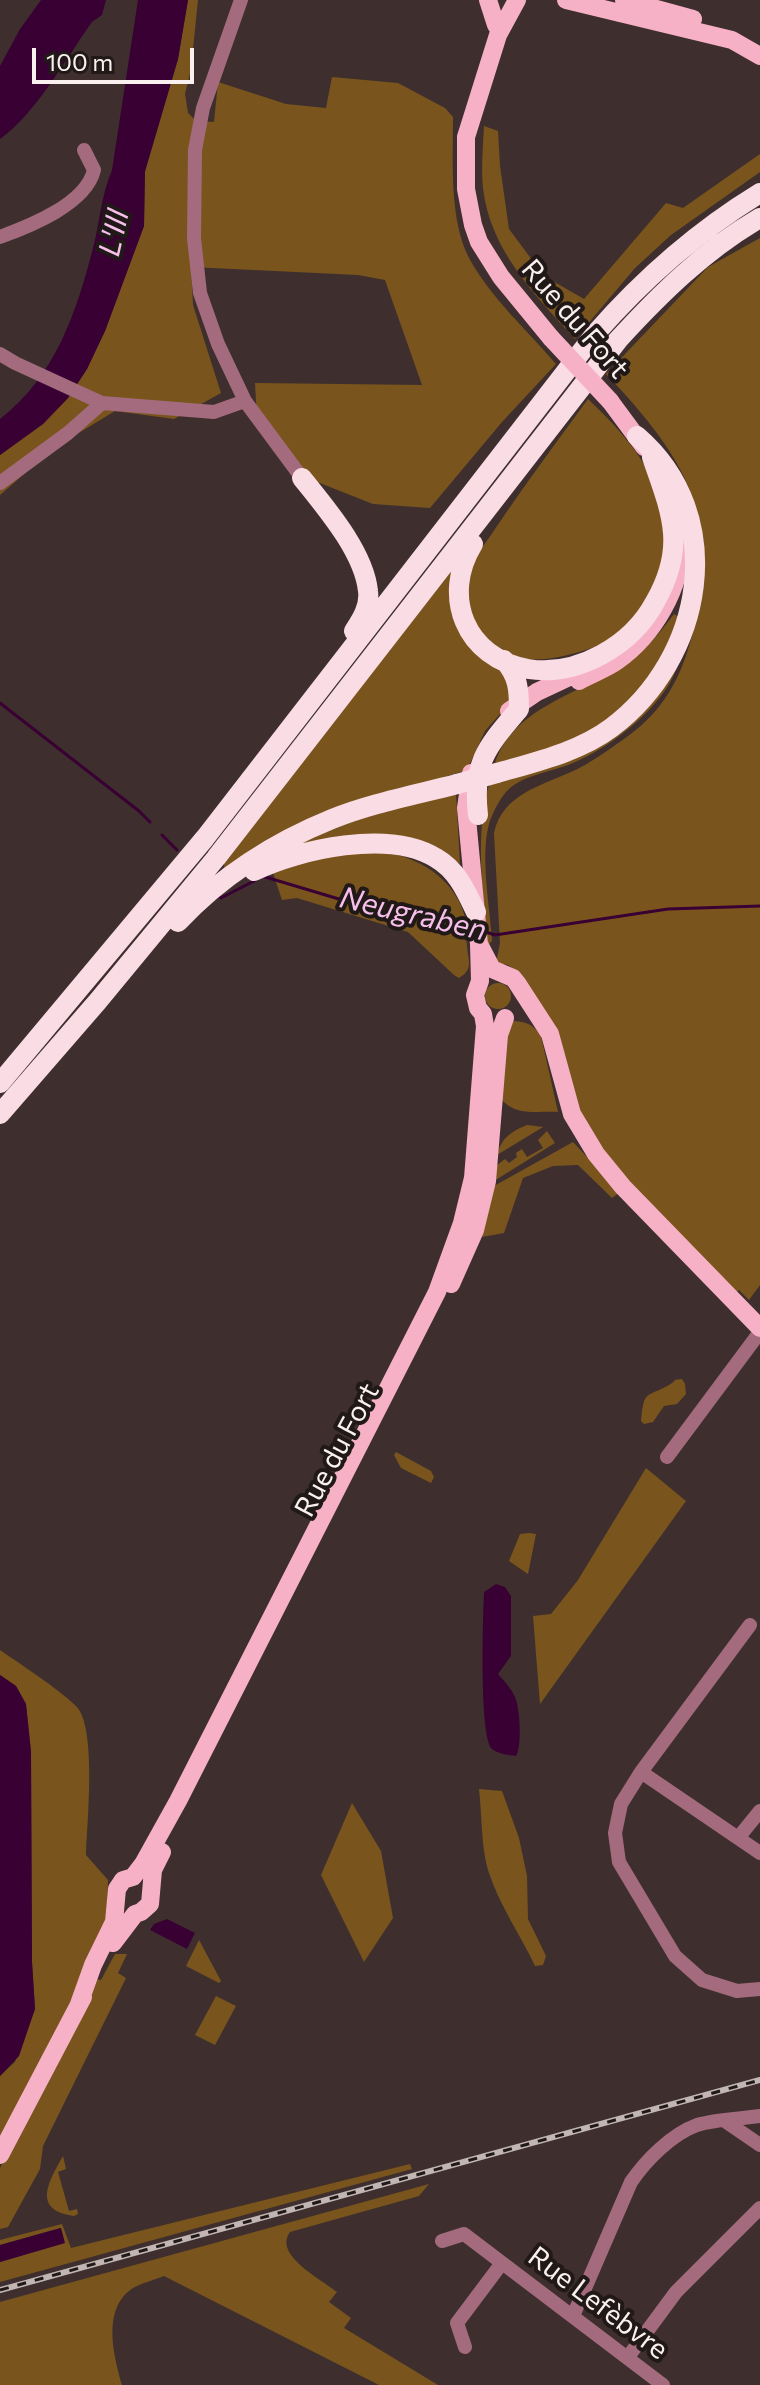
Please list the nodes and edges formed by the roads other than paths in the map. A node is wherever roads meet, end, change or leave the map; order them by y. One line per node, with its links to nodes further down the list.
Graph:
1 (241, 0): 17 (street)
2 (488, 0): 6 (main road)
3 (512, 0): 6 (main road, Rue du Fort)
4 (566, 0): 8 (main road)
5 (624, 0): 7 (main road)
6 (497, 30): 19 (main road, Rue du Fort, bridge)
7 (760, 42)
8 (760, 56)
9 (84, 150): 14 (street)
10 (760, 181): 12 (highway)
11 (760, 193): 12 (highway)
12 (737, 207): 26 (highway)
13 (760, 218): 23 (highway)
14 (0, 237)
15 (0, 354): 16 (street)
16 (8, 363): 18 (street)
17 (245, 401): 18 (street); 21 (street)
18 (102, 403): 22 (street)
19 (637, 436): 20 (main road, Rue du Fort); 29 (highway, bridge)
20 (652, 457): 24 (main road, Rue du Fort); 25 (highway)
21 (302, 478): 26 (highway)
22 (0, 483)
23 (476, 524): 25 (highway); 36 (highway)
24 (653, 625): 27 (main road, Rue du Fort); 28 (main road, Rue du Fort)
25 (504, 660): 27 (highway)
26 (341, 664): 37 (highway)
27 (519, 704): 28 (highway); 30 (main road, Rue du Fort)
28 (478, 815): 30 (main road, Rue du Fort)
29 (211, 891): 30 (highway); 36 (highway)
30 (477, 924): 31 (main road, Rue du Fort); 32 (main road, Rue du Fort)
31 (499, 973): 32 (main road); 33 (main road, Rue du Fort)
32 (480, 981): 34 (main road, Rue du Fort)
33 (520, 990): 35 (main road, Rue du Fort); 39 (main road)
34 (483, 1014): 35 (main road); 47 (main road, Rue du Fort)
35 (508, 1017): 39 (main road); 48 (main road, Rue du Fort)
36 (76, 1026): 38 (highway)
37 (0, 1083)
38 (0, 1114)
39 (623, 1187): 40 (main road)
40 (760, 1330): 41 (street)
41 (667, 1457)
42 (750, 1625): 43 (street)
43 (641, 1772): 45 (street); 51 (street)
44 (760, 1811): 45 (street)
45 (738, 1838): 46 (street)
46 (760, 1853)
47 (133, 1877): 48 (main road); 49 (main road, Rue du Fort)
48 (150, 1887): 50 (main road, Rue du Fort)
49 (117, 1901): 50 (main road); 52 (main road, Rue du Fort)
50 (135, 1914): 52 (main road, Rue du Fort)
51 (760, 1989)
52 (79, 2004): 56 (main road, Rue du Fort)
53 (760, 2116): 54 (street)
54 (725, 2121): 55 (street); 60 (street)
55 (760, 2145)
56 (0, 2155)
57 (760, 2208): 62 (street)
58 (442, 2241): 59 (street, Rue Lefèbvre)
59 (502, 2263): 60 (street, Rue Lefèbvre); 61 (street, Rue Lefèbvre)
60 (573, 2316): 62 (street, Rue Lefèbvre)
61 (465, 2347)
62 (628, 2357): 63 (street, Rue Lefèbvre)
63 (663, 2385)

